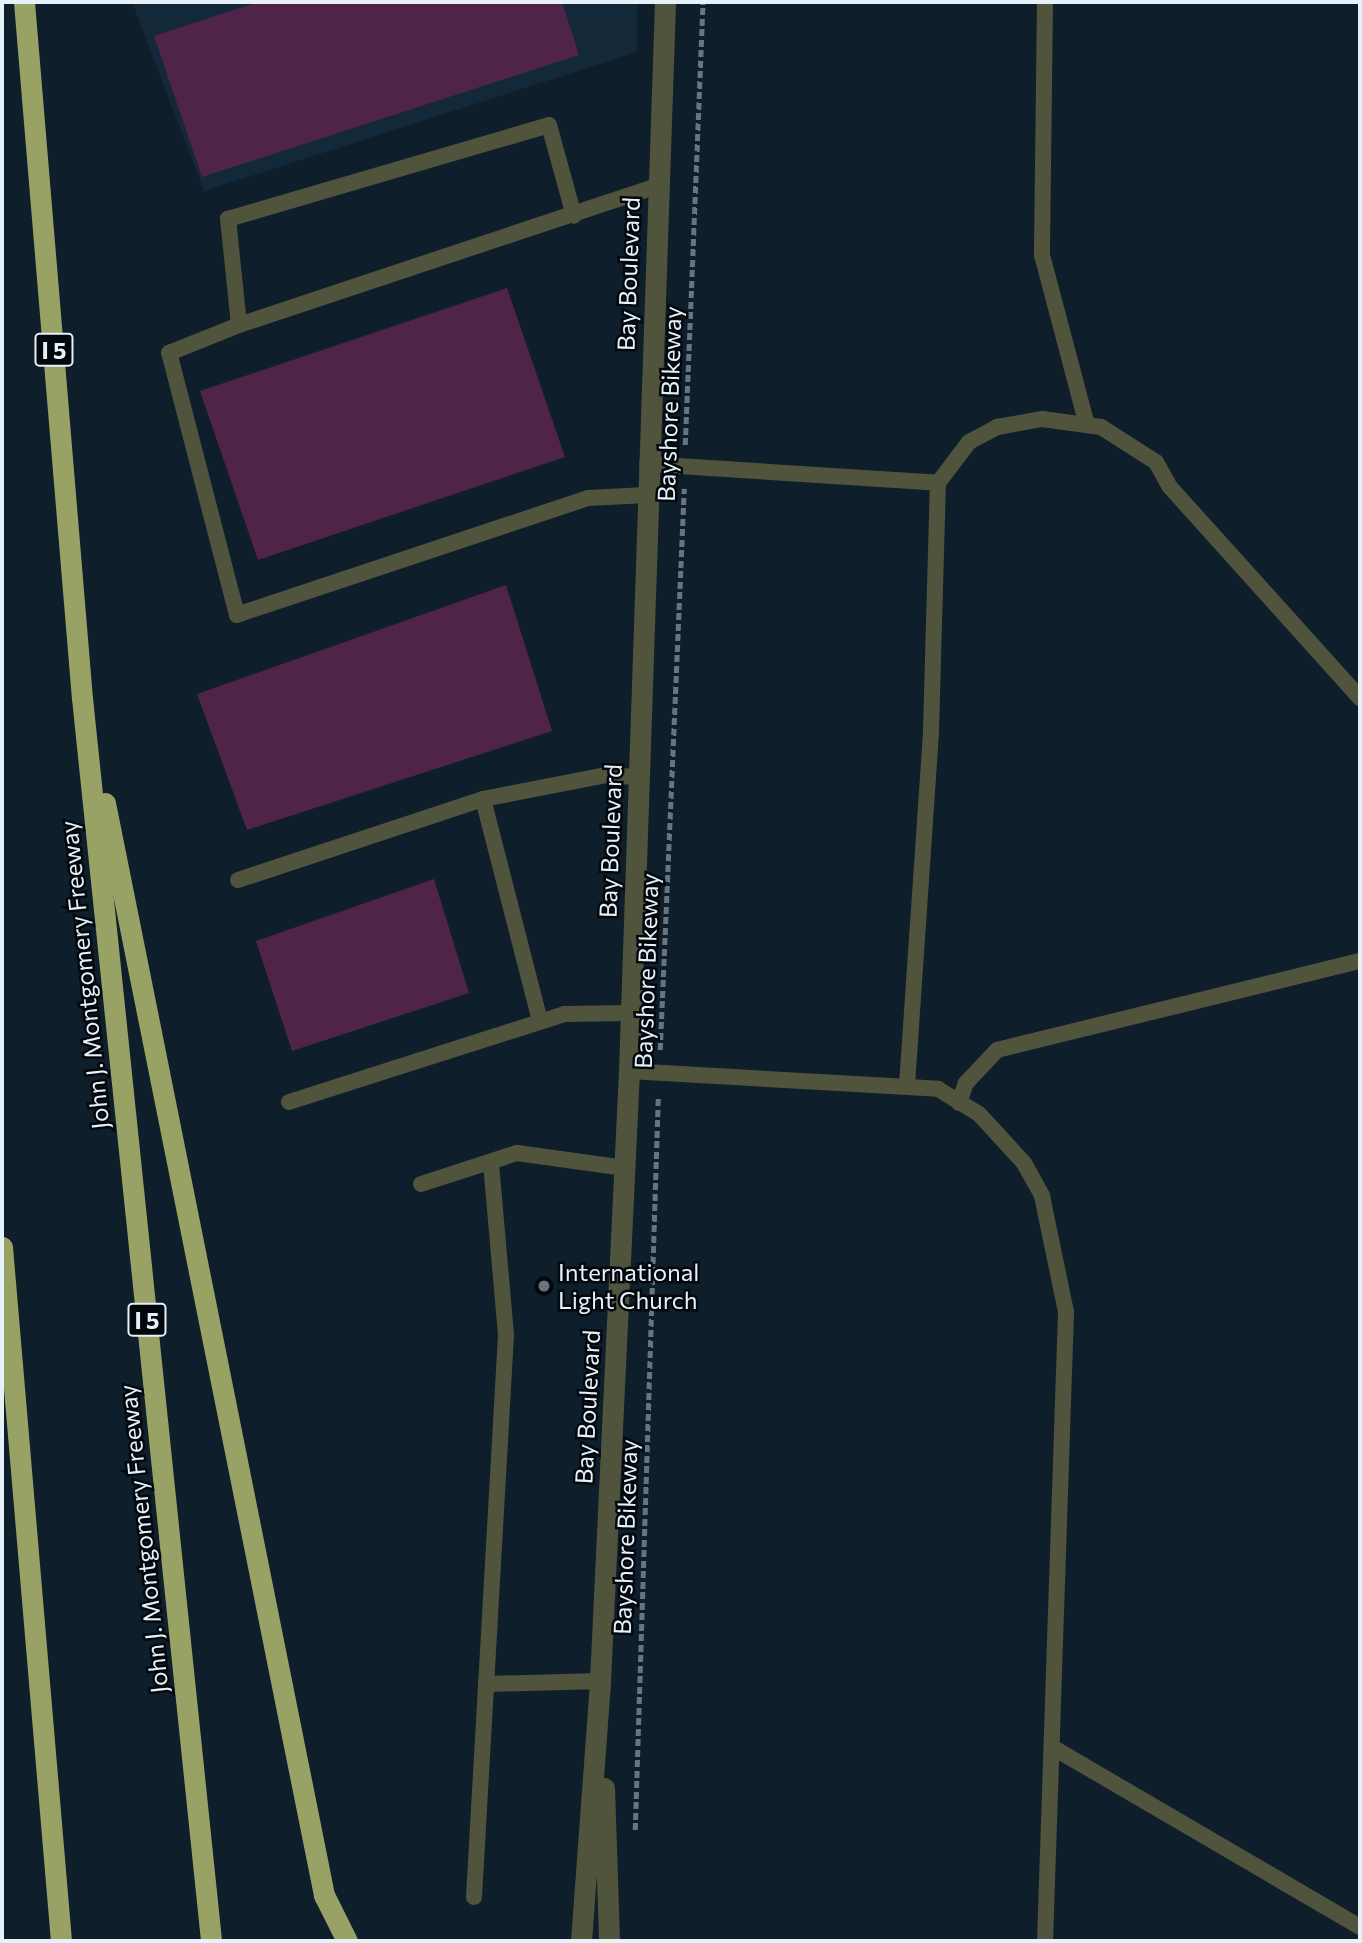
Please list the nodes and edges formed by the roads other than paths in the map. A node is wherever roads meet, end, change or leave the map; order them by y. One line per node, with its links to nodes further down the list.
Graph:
1 (24, 2): 11 (highway, John J. Montgomery Freeway / I 5)
2 (665, 2): 4 (street, Bay Boulevard)
3 (1045, 2): 7 (lane)
4 (658, 186): 5 (lane); 8 (street, Bay Boulevard)
5 (575, 216): 6 (lane); 6 (lane)
6 (239, 325): 10 (lane)
7 (1087, 425): 9 (lane); 12 (lane)
8 (647, 464): 9 (lane); 10 (street, Bay Boulevard)
9 (938, 483): 20 (lane)
10 (646, 495): 13 (street, Bay Boulevard)
11 (82, 698): 33 (highway, John J. Montgomery Freeway / I 5); 34 (highway)
12 (1360, 698)
13 (638, 777): 14 (lane); 17 (street, Bay Boulevard)
14 (483, 799): 15 (lane); 18 (lane)
15 (238, 880)
16 (1360, 961): 22 (lane)
17 (631, 1013): 18 (lane); 19 (street, Bay Boulevard)
18 (540, 1021): 21 (lane)
19 (629, 1071): 20 (lane); 24 (street, Bay Boulevard)
20 (907, 1085): 22 (lane)
21 (289, 1102)
22 (958, 1103): 29 (lane)
23 (491, 1162): 24 (lane); 25 (lane); 28 (lane)
24 (625, 1168): 27 (street, Bay Boulevard)
25 (421, 1184)
26 (2, 1247): 32 (highway)
27 (600, 1681): 28 (lane); 35 (street, Bay Boulevard); 36 (street, Bay Boulevard)
28 (486, 1684): 30 (lane)
29 (1052, 1747): 31 (lane); 37 (lane)
30 (474, 1897)
31 (1358, 1920)
32 (61, 1941)
33 (211, 1941)
34 (347, 1941)
35 (581, 1941)
36 (609, 1941)
37 (1045, 1941)

